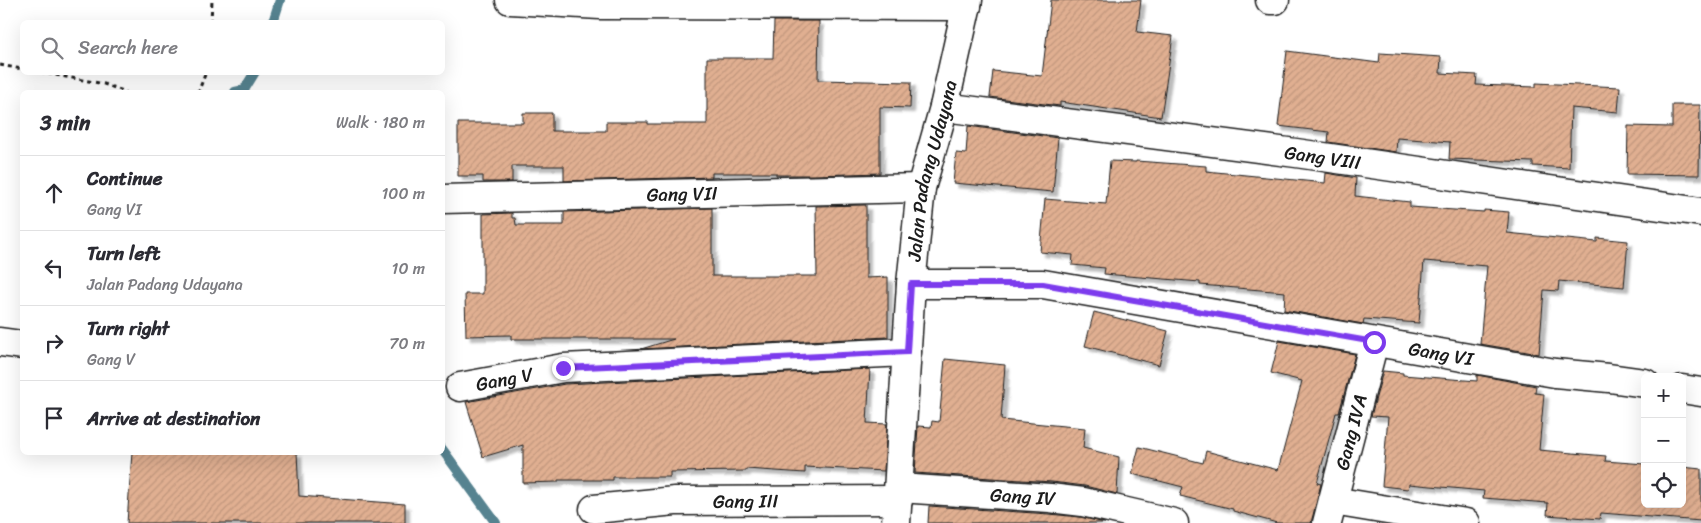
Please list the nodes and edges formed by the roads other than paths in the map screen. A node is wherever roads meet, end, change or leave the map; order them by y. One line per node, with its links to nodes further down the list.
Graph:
1 (510, 0): 4 (street)
2 (1270, 0): 3 (street)
3 (1275, 0)
4 (968, 3): 5 (street, Jalan Padang Udayana)
5 (944, 107): 6 (street, Jalan Padang Udayana); 8 (street, Gang VIII)
6 (921, 188): 7 (street, Gang VII); 9 (street, Jalan Padang Udayana)
7 (445, 199)
8 (1701, 212)
9 (911, 284): 11 (street, Gang VI); 13 (street, Jalan Padang Udayana)
10 (0, 342): 12 (street)
11 (1374, 342): 14 (street, Gang VI); 20 (street, Gang IVA)
12 (20, 345)
13 (907, 352): 15 (street, Gang V); 18 (street, Jalan Padang Udayana)
14 (1641, 382)
15 (460, 387)
16 (1686, 390): 17 (street)
17 (1701, 392)
18 (897, 504): 19 (street, Gang III); 21 (street, Gang IV)
19 (594, 509)
20 (1330, 512): 22 (street)
21 (1174, 523)
22 (1466, 523)

